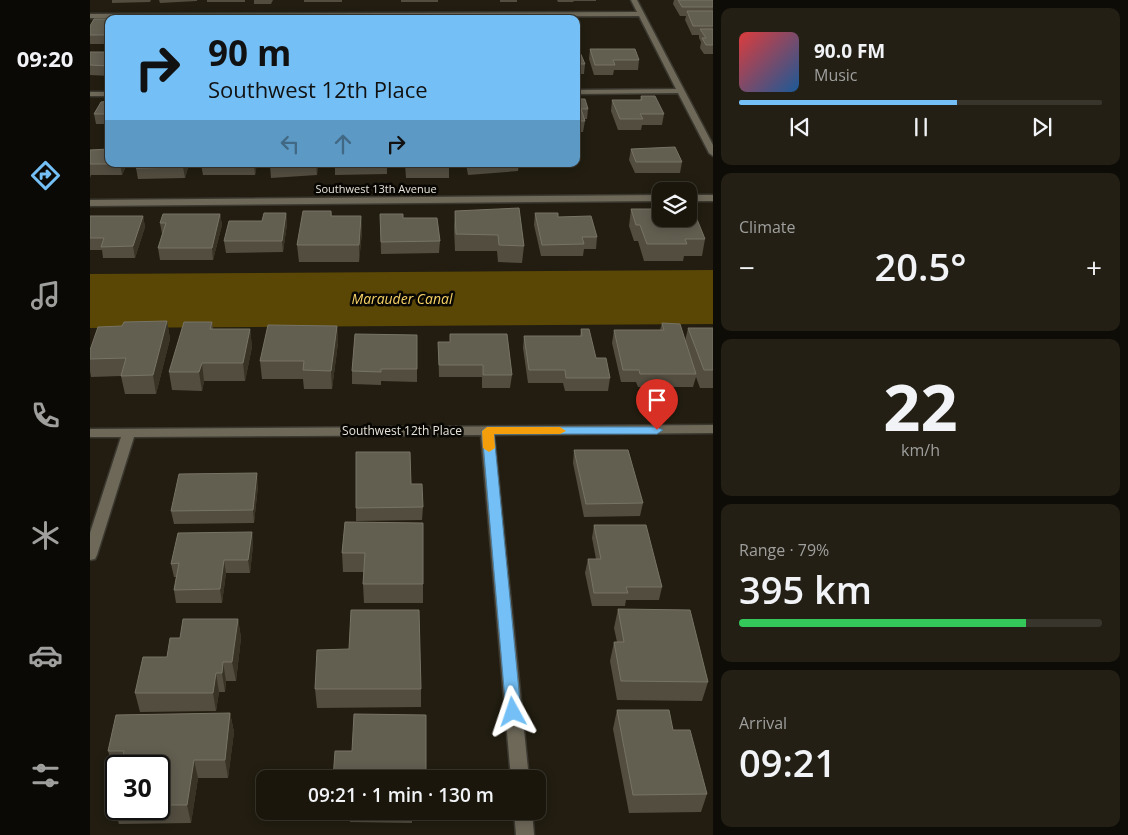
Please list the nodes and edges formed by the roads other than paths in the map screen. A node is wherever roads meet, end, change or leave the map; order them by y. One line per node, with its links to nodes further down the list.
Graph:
1 (634, 0): 2 (street)
2 (641, 14): 3 (street); 6 (street)
3 (366, 15)
4 (90, 16): 5 (street)
5 (105, 16)
6 (681, 91): 7 (street); 10 (street)
7 (580, 92)
8 (90, 94): 9 (street)
9 (105, 94)
10 (713, 153)
11 (652, 198): 14 (street, Southwest 13th Avenue)
12 (697, 198): 13 (street)
13 (713, 198)
14 (90, 202)
15 (713, 430): 16 (street, Southwest 12th Place)
16 (487, 431): 17 (street, Southwest 12th Place); 20 (street)
17 (129, 432): 18 (street, Southwest 12th Place); 19 (street)
18 (90, 433)
19 (90, 555)
20 (519, 770)
21 (524, 820): 22 (street)
22 (525, 835)

